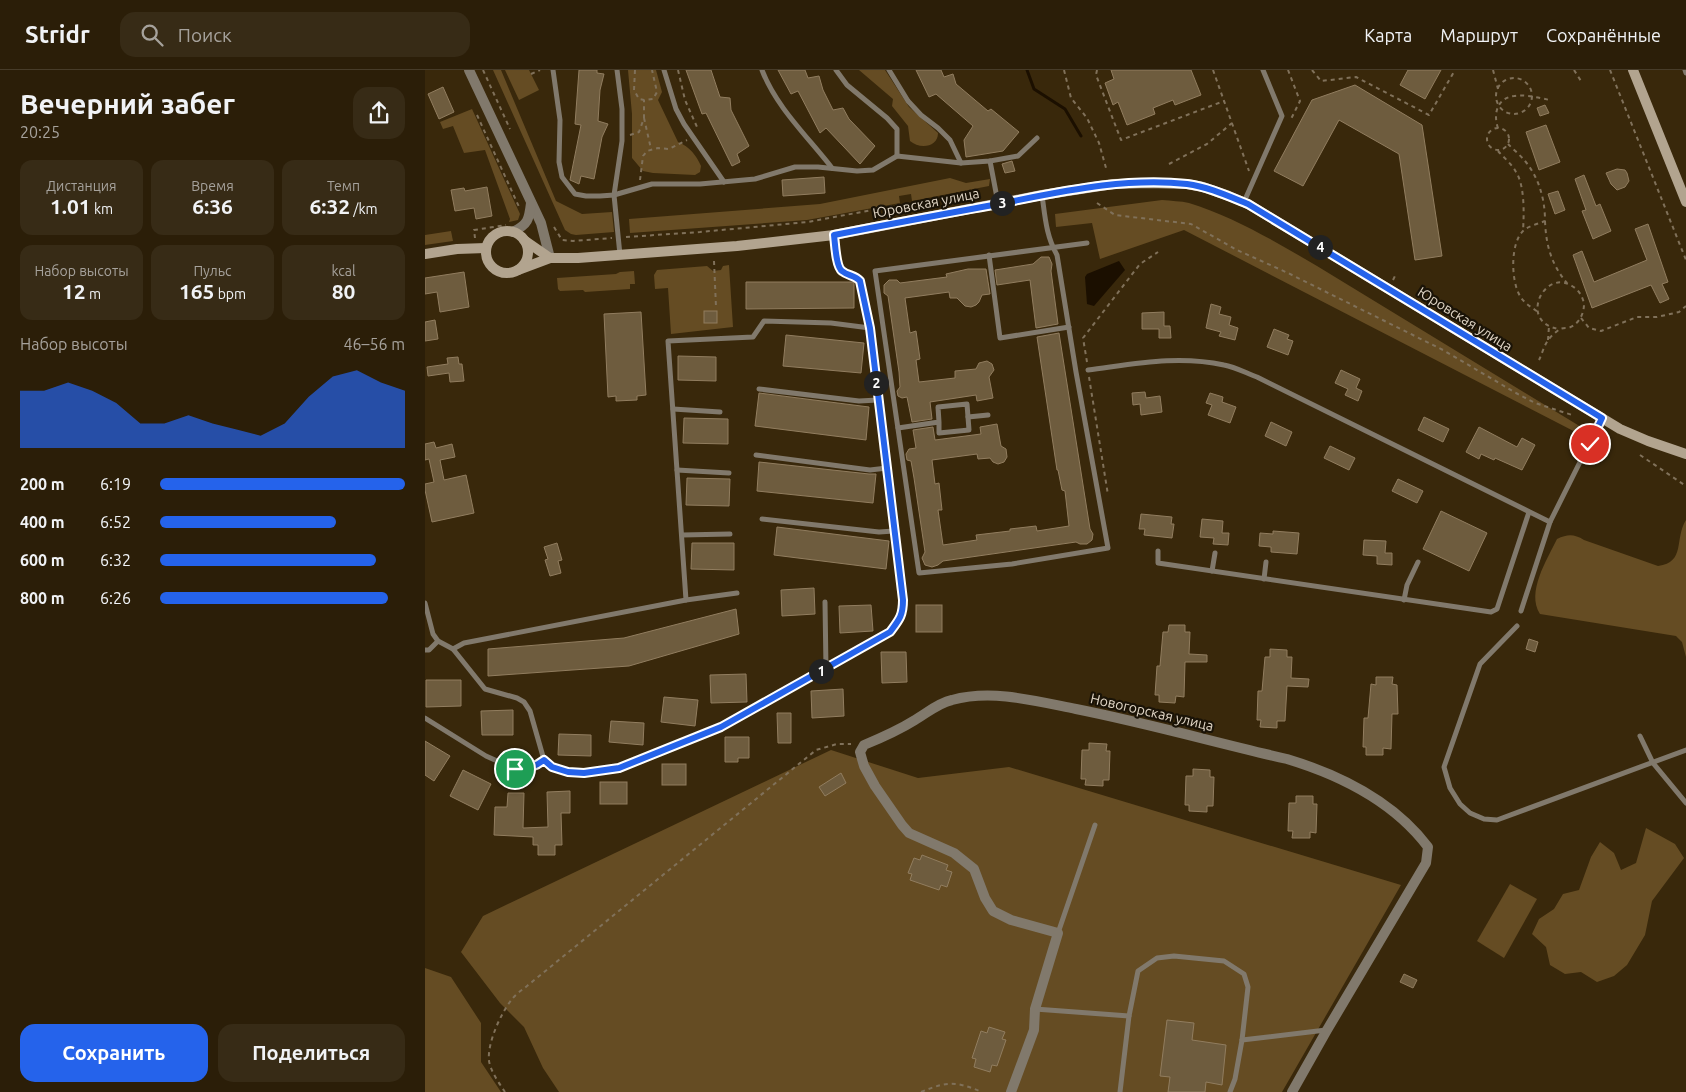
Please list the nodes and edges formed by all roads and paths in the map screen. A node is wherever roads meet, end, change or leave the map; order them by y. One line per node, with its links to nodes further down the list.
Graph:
1 (469, 70): 54 (street)
2 (483, 70): 35 (path)
3 (540, 70): 23 (path)
4 (553, 70): 52 (lane)
5 (617, 70): 36 (lane)
6 (635, 70): 27 (path)
7 (652, 70): 27 (path)
8 (664, 70): 37 (lane)
9 (678, 70): 37 (path)
10 (762, 70): 46 (lane)
11 (836, 70): 42 (lane)
12 (889, 70): 44 (lane)
13 (1064, 70): 47 (path)
14 (1097, 70): 29 (path)
15 (1213, 70): 29 (path)
16 (1263, 70): 55 (lane)
17 (1312, 70): 18 (path)
18 (1455, 70)
19 (1493, 70): 25 (path)
20 (1574, 70): 24 (path)
21 (1610, 70): 77 (path)
22 (1633, 70): 50 (street)
23 (531, 74)
24 (1581, 82)
25 (1498, 88): 26 (path); 30 (path)
26 (1532, 97): 28 (path); 30 (path); 30 (path)
27 (644, 100): 32 (path)
28 (1550, 100)
29 (1224, 101): 33 (path)
30 (1498, 105): 34 (path)
31 (477, 115): 60 (path)
32 (644, 118): 36 (path); 40 (path)
33 (1232, 123): 45 (path); 48 (path)
34 (1498, 128): 39 (path); 41 (path)
35 (510, 130)
36 (622, 135): 52 (lane)
37 (693, 138): 40 (path); 49 (lane)
38 (1037, 138): 43 (lane)
39 (1508, 144): 41 (path); 62 (path)
40 (651, 149): 51 (path)
41 (1498, 150): 64 (path)
42 (897, 156): 44 (lane); 46 (lane)
43 (990, 161): 44 (lane); 59 (lane)
44 (961, 163)
45 (1169, 164)
46 (832, 168): 49 (lane)
47 (1106, 168)
48 (1247, 177)
49 (724, 182): 51 (lane)
50 (1682, 183): 56 (street)
51 (639, 187): 52 (lane)
52 (614, 195): 66 (lane)
53 (1042, 195): 55 (street, Юровская улица); 59 (street, Юровская улица); 69 (lane)
54 (531, 202): 63 (street); 76 (street)
55 (1243, 202): 99 (street, Юровская улица)
56 (1686, 202)
57 (1097, 203): 97 (path)
58 (904, 204): 66 (path)
59 (998, 204): 65 (street, Юровская улица)
60 (522, 214)
61 (551, 220): 66 (path)
62 (1545, 221): 64 (path); 80 (path)
63 (511, 228): 67 (street); 70 (street); 71 (path)
64 (1523, 232): 83 (path)
65 (834, 235): 74 (street, Юровская улица); 87 (lane)
66 (618, 237): 74 (lane)
67 (524, 240): 76 (street); 79 (street)
68 (1087, 243): 69 (lane)
69 (1052, 246): 75 (lane); 86 (lane)
70 (486, 248): 71 (street); 79 (street)
71 (475, 249): 73 (street)
72 (1159, 252): 91 (path)
73 (425, 254)
74 (620, 255): 76 (street, Юровская улица)
75 (989, 255): 86 (lane); 101 (lane)
76 (551, 258): 79 (street, Юровская улица)
77 (1686, 260)
78 (714, 261): 82 (path)
79 (518, 270)
80 (1567, 283): 83 (path); 84 (path)
81 (1686, 306): 84 (path)
82 (716, 307)
83 (1538, 312): 85 (path)
84 (1581, 318): 88 (path)
85 (1549, 326): 88 (path); 89 (path)
86 (1069, 327): 101 (lane)
87 (870, 328): 93 (lane); 94 (lane)
88 (1560, 329): 89 (path)
89 (1548, 340): 90 (path)
90 (1539, 360)
91 (1088, 370): 109 (path); 110 (lane)
92 (759, 389): 93 (lane)
93 (879, 400): 105 (lane)
94 (673, 409): 95 (lane); 106 (lane)
95 (720, 412)
96 (988, 415): 98 (lane)
97 (1572, 415)
98 (968, 417): 100 (lane); 100 (lane)
99 (1602, 418): 103 (street, Юровская улица); 112 (lane)
100 (939, 422): 101 (lane)
101 (898, 428)
102 (756, 454): 105 (lane)
103 (1686, 454)
104 (1640, 455): 108 (path)
105 (887, 468): 113 (lane)
106 (677, 470): 107 (lane); 114 (lane)
107 (729, 473)
108 (1686, 486)
109 (1109, 502)
110 (1529, 512): 112 (lane); 124 (lane)
111 (763, 519): 113 (lane)
112 (1550, 522): 127 (lane)
113 (895, 531): 132 (lane)
114 (682, 534): 115 (lane); 123 (lane)
115 (731, 534)
116 (1158, 551): 120 (lane)
117 (1215, 553): 120 (lane)
118 (1266, 562): 121 (lane)
119 (1418, 562): 124 (lane)
120 (1212, 571): 121 (lane)
121 (1263, 579): 124 (lane)
122 (737, 593): 123 (lane)
123 (686, 600): 130 (lane)
124 (1404, 600)
125 (825, 602): 132 (lane)
126 (425, 604): 129 (lane)
127 (1521, 610)
128 (1517, 626): 138 (lane)
129 (438, 641): 130 (lane); 131 (lane)
130 (453, 649): 137 (lane)
131 (425, 650)
132 (826, 669): 137 (lane)
133 (425, 718): 137 (lane)
134 (1640, 736): 138 (lane)
135 (864, 745): 141 (street); 144 (street, Новогорская улица); 146 (path)
136 (1686, 750): 138 (lane)
137 (544, 760)
138 (1653, 763): 139 (lane)
139 (1686, 803)
140 (1095, 825): 141 (lane)
141 (1058, 934): 142 (street)
142 (1035, 1009): 143 (lane); 149 (street)
143 (1129, 1016): 145 (lane); 150 (lane)
144 (1327, 1030): 145 (lane); 152 (street, Новогорская улица)
145 (1242, 1040): 151 (lane)
146 (505, 1092)
147 (921, 1092): 148 (path)
148 (982, 1092)
149 (1011, 1092)
150 (1120, 1092)
151 (1230, 1092)
152 (1292, 1092)

